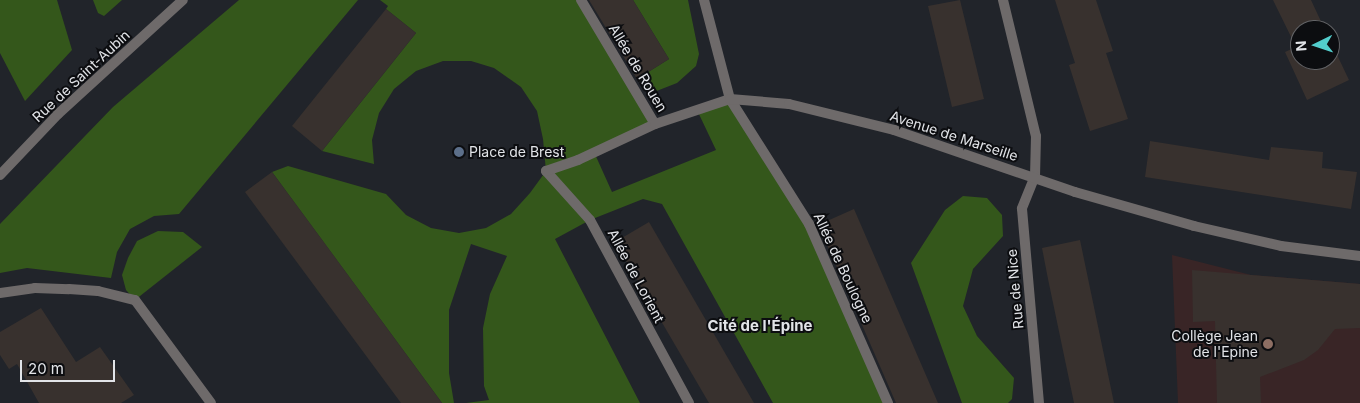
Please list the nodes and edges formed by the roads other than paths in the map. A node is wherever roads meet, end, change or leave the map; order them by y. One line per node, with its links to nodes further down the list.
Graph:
1 (184, 0): 8 (street, Rue de Saint-Aubin)
2 (581, 0): 6 (street, Allée de Rouen)
3 (704, 0): 5 (street, Allée de Boulogne)
4 (1003, 0): 9 (street)
5 (730, 99): 6 (street, Avenue de Marseille); 9 (street, Avenue de Marseille); 14 (street, Allée de Boulogne)
6 (655, 124): 7 (street, Avenue de Marseille)
7 (546, 171): 13 (street, Allée de Lorient)
8 (0, 175)
9 (1035, 176): 10 (street, Avenue de Marseille); 15 (street, Rue de Nice)
10 (1360, 256)
11 (0, 293): 12 (street)
12 (211, 403)
13 (689, 403)
14 (888, 403)
15 (1039, 403)

